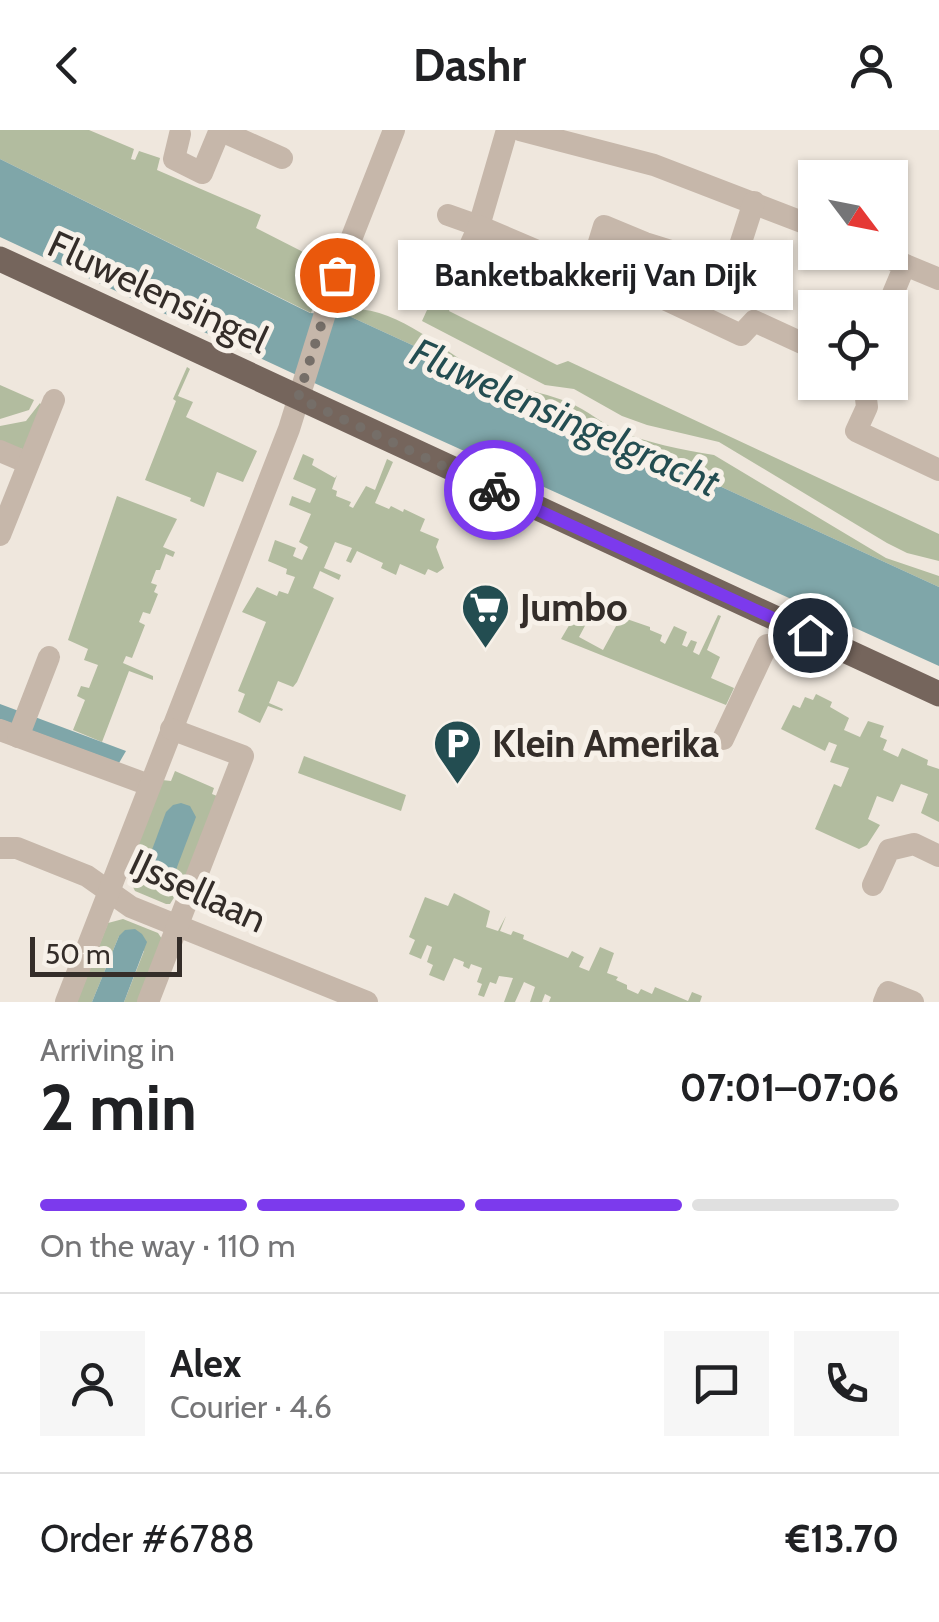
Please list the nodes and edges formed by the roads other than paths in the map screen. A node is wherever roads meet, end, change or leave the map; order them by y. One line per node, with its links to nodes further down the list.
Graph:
1 (394, 130): 17 (street)
2 (507, 130): 10 (street)
3 (520, 130): 7 (street)
4 (219, 131): 5 (street); 6 (street)
5 (180, 134)
6 (282, 158)
7 (754, 202): 9 (street); 13 (street)
8 (448, 216): 10 (street)
9 (798, 220)
10 (479, 226): 13 (street); 15 (street)
11 (0, 259): 17 (main road, Fluwelensingel)
12 (908, 266): 14 (street)
13 (591, 269): 16 (street)
14 (939, 279)
15 (450, 290)
16 (798, 341)
17 (300, 390): 26 (main road, Fluwelensingel); 28 (street)
18 (54, 400): 21 (street)
19 (866, 400): 22 (street)
20 (0, 451): 21 (street)
21 (28, 463): 23 (street)
22 (938, 469)
23 (0, 535)
24 (767, 645): 29 (street)
25 (49, 656): 27 (street)
26 (939, 694)
27 (16, 727): 30 (street)
28 (171, 729): 30 (street); 35 (street)
29 (723, 739)
30 (149, 785): 34 (street)
31 (0, 848): 34 (street, IJssellaan)
32 (939, 856): 33 (street)
33 (873, 884)
34 (109, 890): 35 (street, IJssellaan); 37 (street)
35 (179, 926): 38 (street); 39 (street, IJssellaan)
36 (886, 997): 40 (street)
37 (66, 1002)
38 (148, 1002)
39 (367, 1002)
40 (913, 1002)

